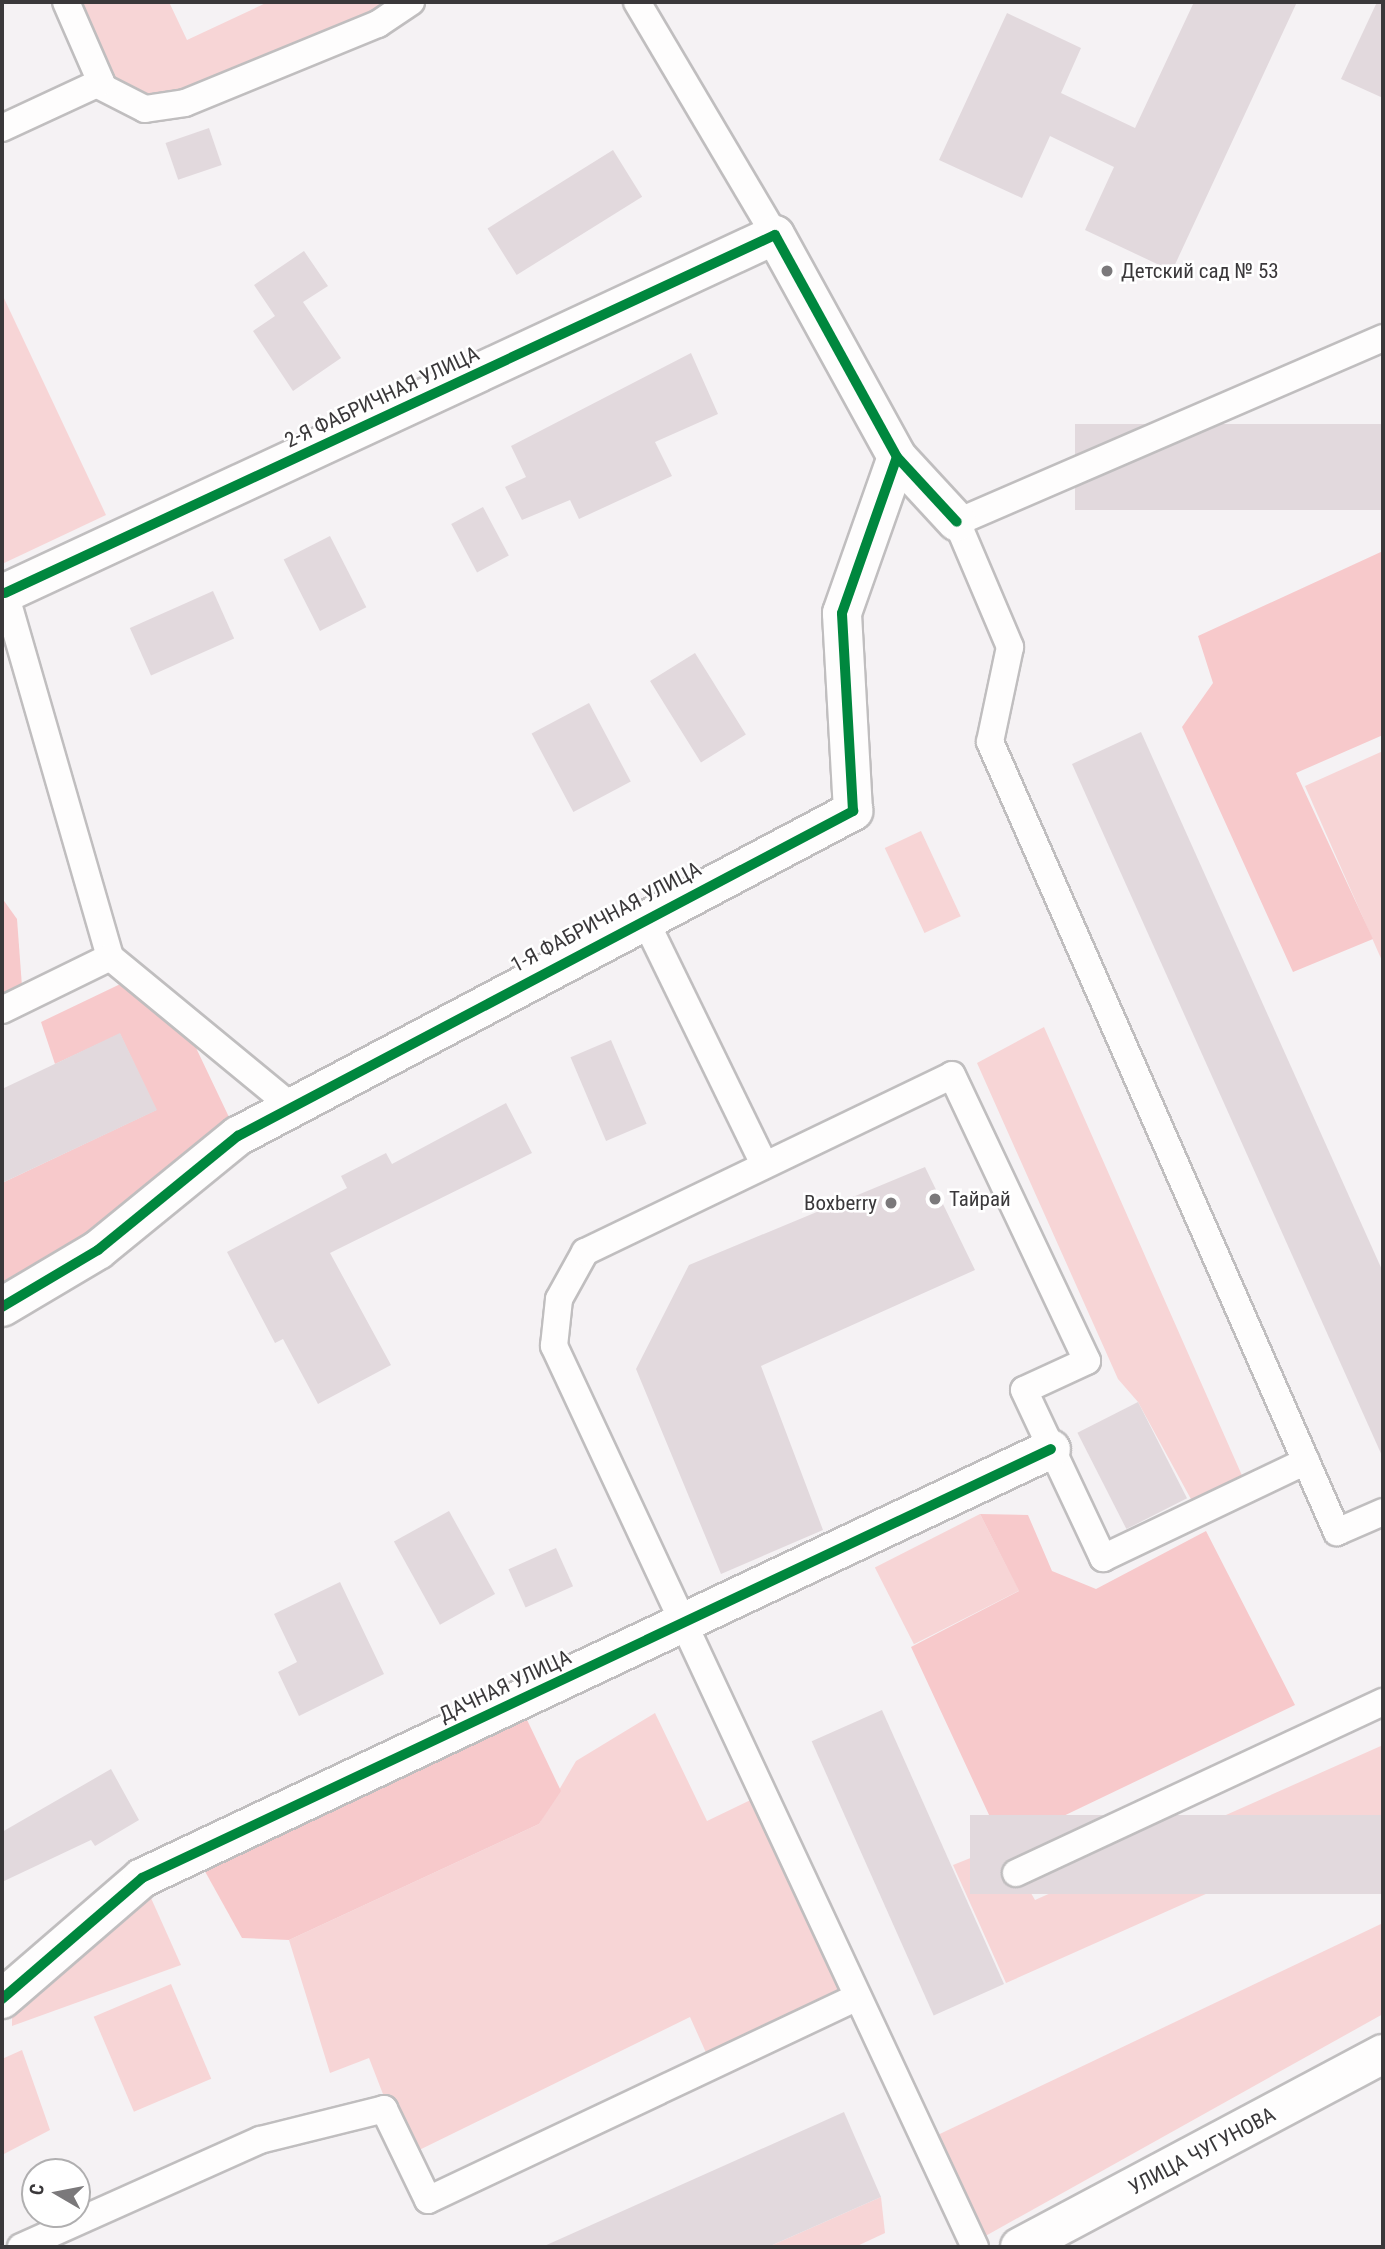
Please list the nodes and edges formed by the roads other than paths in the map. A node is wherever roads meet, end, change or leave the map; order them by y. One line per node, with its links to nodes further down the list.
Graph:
1 (66, 2): 4 (lane)
2 (411, 2): 4 (lane)
3 (637, 2): 6 (lane)
4 (96, 84): 5 (lane)
5 (2, 128)
6 (775, 235): 8 (street); 10 (street, 2-Я ФАБРИЧНАЯ УЛИЦА)
7 (1383, 338): 9 (lane)
8 (897, 457): 9 (street); 11 (street, 1-Я ФАБРИЧНАЯ УЛИЦА)
9 (957, 522): 18 (lane)
10 (5, 593): 12 (lane)
11 (643, 918): 14 (street, 1-Я ФАБРИЧНАЯ УЛИЦА); 15 (lane)
12 (110, 957): 13 (lane); 14 (lane)
13 (2, 1010)
14 (291, 1106): 16 (street, 1-Я ФАБРИЧНАЯ УЛИЦА)
15 (764, 1164): 17 (lane); 20 (lane)
16 (2, 1307)
17 (1051, 1449): 18 (lane); 20 (street, ДАЧНАЯ УЛИЦА)
18 (1306, 1461): 19 (lane)
19 (1383, 1512)
20 (680, 1624): 23 (lane); 24 (street, ДАЧНАЯ УЛИЦА)
21 (1383, 1702): 22 (lane)
22 (1016, 1873)
23 (857, 1997): 26 (lane); 27 (lane)
24 (2, 1999)
25 (1383, 2054): 28 (street, УЛИЦА ЧУГУНОВА)
26 (22, 2247)
27 (975, 2247)
28 (1020, 2247)

